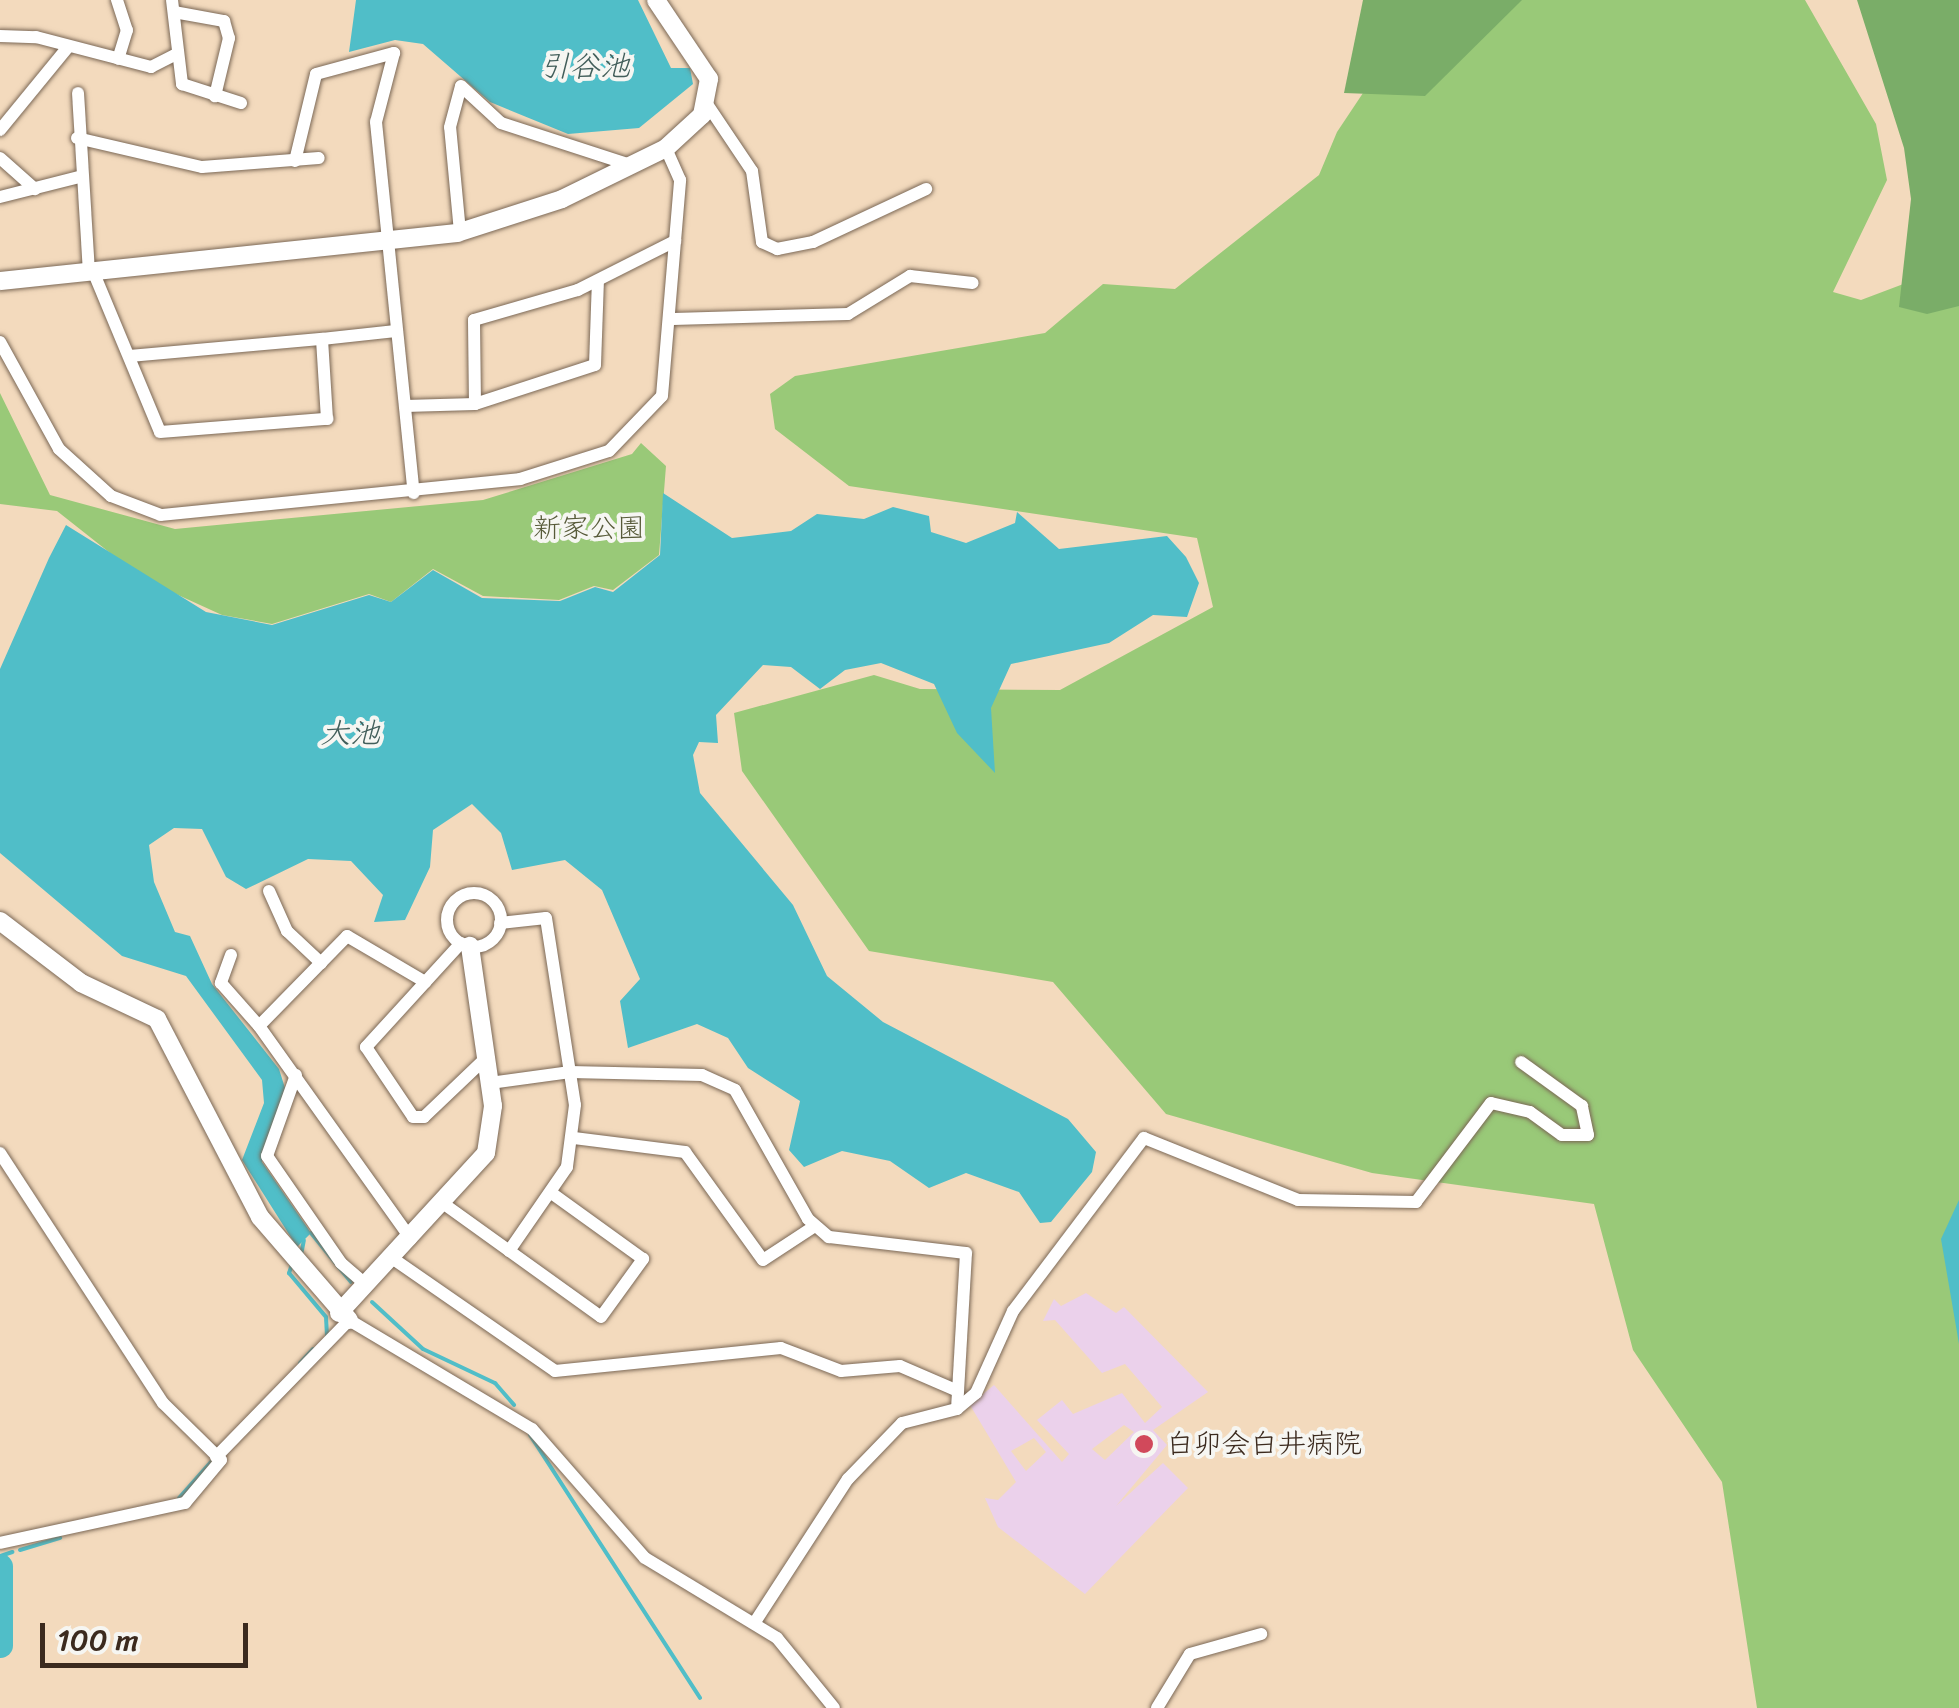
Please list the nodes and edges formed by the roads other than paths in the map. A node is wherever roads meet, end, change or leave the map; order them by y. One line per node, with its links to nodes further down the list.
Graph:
1 (118, 0): 7 (street)
2 (662, 2): 11 (street)
3 (173, 6): 6 (street); 9 (street)
4 (0, 35): 5 (street)
5 (67, 48): 7 (street); 12 (street)
6 (175, 55): 7 (street); 9 (street)
7 (118, 59)
8 (78, 93): 13 (street)
9 (214, 96): 10 (street)
10 (241, 103)
11 (708, 104): 14 (street); 20 (street)
12 (0, 130)
13 (77, 138): 17 (street); 19 (street)
14 (666, 148): 18 (street); 25 (street)
15 (0, 158): 21 (street)
16 (319, 158): 17 (street)
17 (295, 161): 24 (street)
18 (630, 165): 23 (street); 23 (street)
19 (79, 177): 21 (street); 26 (street)
20 (926, 189)
21 (35, 190): 22 (street)
22 (0, 197)
23 (460, 232): 24 (street)
24 (390, 241): 26 (street); 31 (street)
25 (675, 241): 28 (street); 30 (street)
26 (91, 272): 27 (street); 34 (street)
27 (0, 281)
28 (598, 281): 35 (street); 35 (street)
29 (972, 283): 30 (street)
30 (673, 319): 37 (street)
31 (396, 330): 32 (street); 36 (street)
32 (322, 339): 34 (street); 34 (street)
33 (0, 342): 37 (street)
34 (130, 356)
35 (475, 404): 36 (street)
36 (405, 406): 37 (street)
37 (414, 493)
38 (268, 891): 43 (street)
39 (0, 921): 60 (street)
40 (500, 923): 41 (street); 41 (street); 48 (street)
41 (465, 945): 44 (street); 46 (street)
42 (231, 955): 45 (street)
43 (321, 962): 44 (street); 45 (street)
44 (425, 982): 46 (street)
45 (259, 1026): 49 (street)
46 (486, 1058): 50 (street)
47 (1521, 1062): 62 (street)
48 (570, 1072): 50 (street); 51 (street); 55 (street)
49 (296, 1075): 56 (street); 59 (street)
50 (490, 1084): 54 (street)
51 (574, 1138): 53 (street); 55 (street)
52 (0, 1152): 63 (street)
53 (553, 1194): 57 (street); 57 (street)
54 (444, 1204): 56 (street); 57 (street)
55 (815, 1226): 61 (street)
56 (411, 1239): 58 (street)
57 (509, 1251)
58 (392, 1258): 59 (street); 61 (street)
59 (366, 1285): 60 (street)
60 (344, 1316): 63 (street); 65 (street)
61 (958, 1391): 62 (street)
62 (956, 1409): 65 (street)
63 (216, 1457): 64 (street)
64 (6, 1542)
65 (755, 1622): 67 (street)
66 (1261, 1634): 68 (street)
67 (828, 1707)
68 (1157, 1708)

